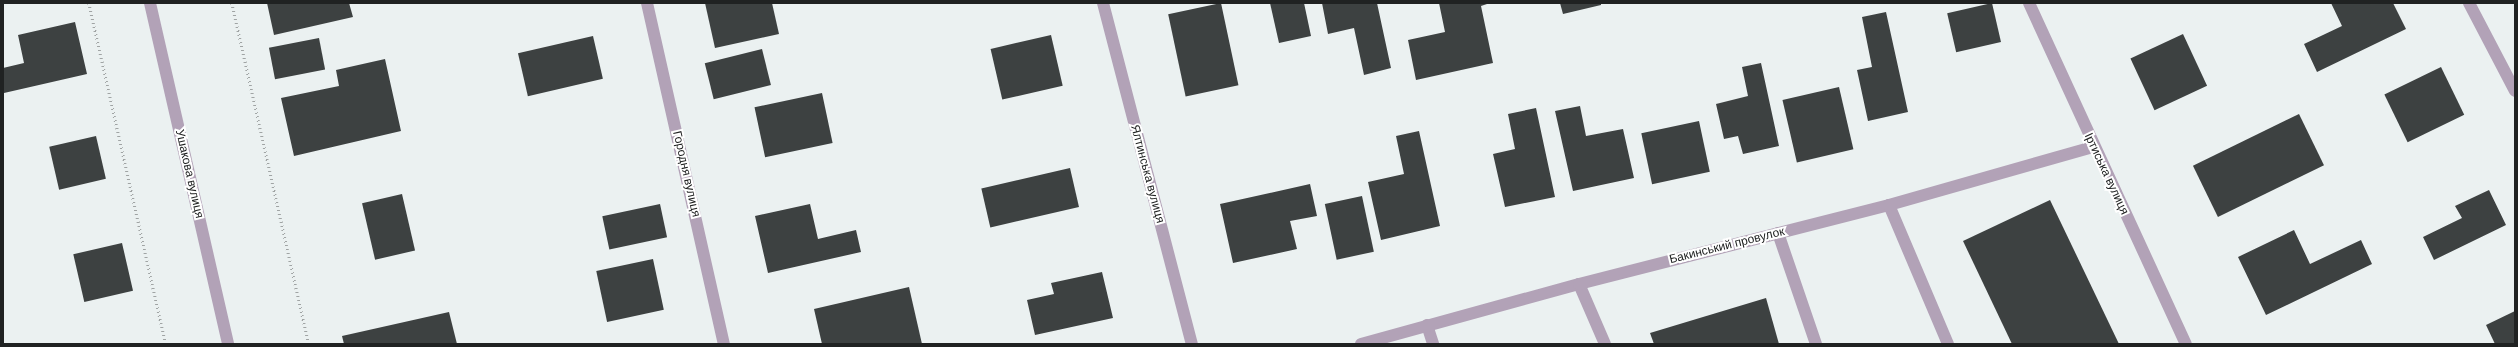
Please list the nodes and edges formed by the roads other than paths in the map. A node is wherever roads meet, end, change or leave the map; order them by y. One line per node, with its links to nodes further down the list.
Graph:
1 (150, 3): 12 (street, Ушакова вулиця)
2 (647, 3): 13 (street, Городня вулиця)
3 (1103, 3): 14 (street, Ялтинська вулиця)
4 (2030, 3): 7 (street, Іртиська вулиця)
5 (2469, 3): 6 (street)
6 (2515, 92)
7 (2093, 147): 8 (street, Бакинський провулок); 20 (street, Іртиська вулиця)
8 (1889, 205): 9 (street, Бакинський провулок); 19 (street)
9 (1778, 233): 10 (street, Бакинський провулок); 18 (street)
10 (1579, 284): 11 (street, Бакинський провулок); 17 (street)
11 (1427, 325): 15 (street, Бакинський провулок); 16 (street)
12 (228, 344)
13 (724, 344)
14 (1192, 344)
15 (1361, 344)
16 (1433, 344)
17 (1605, 344)
18 (1816, 344)
19 (1948, 344)
20 (2186, 344)

